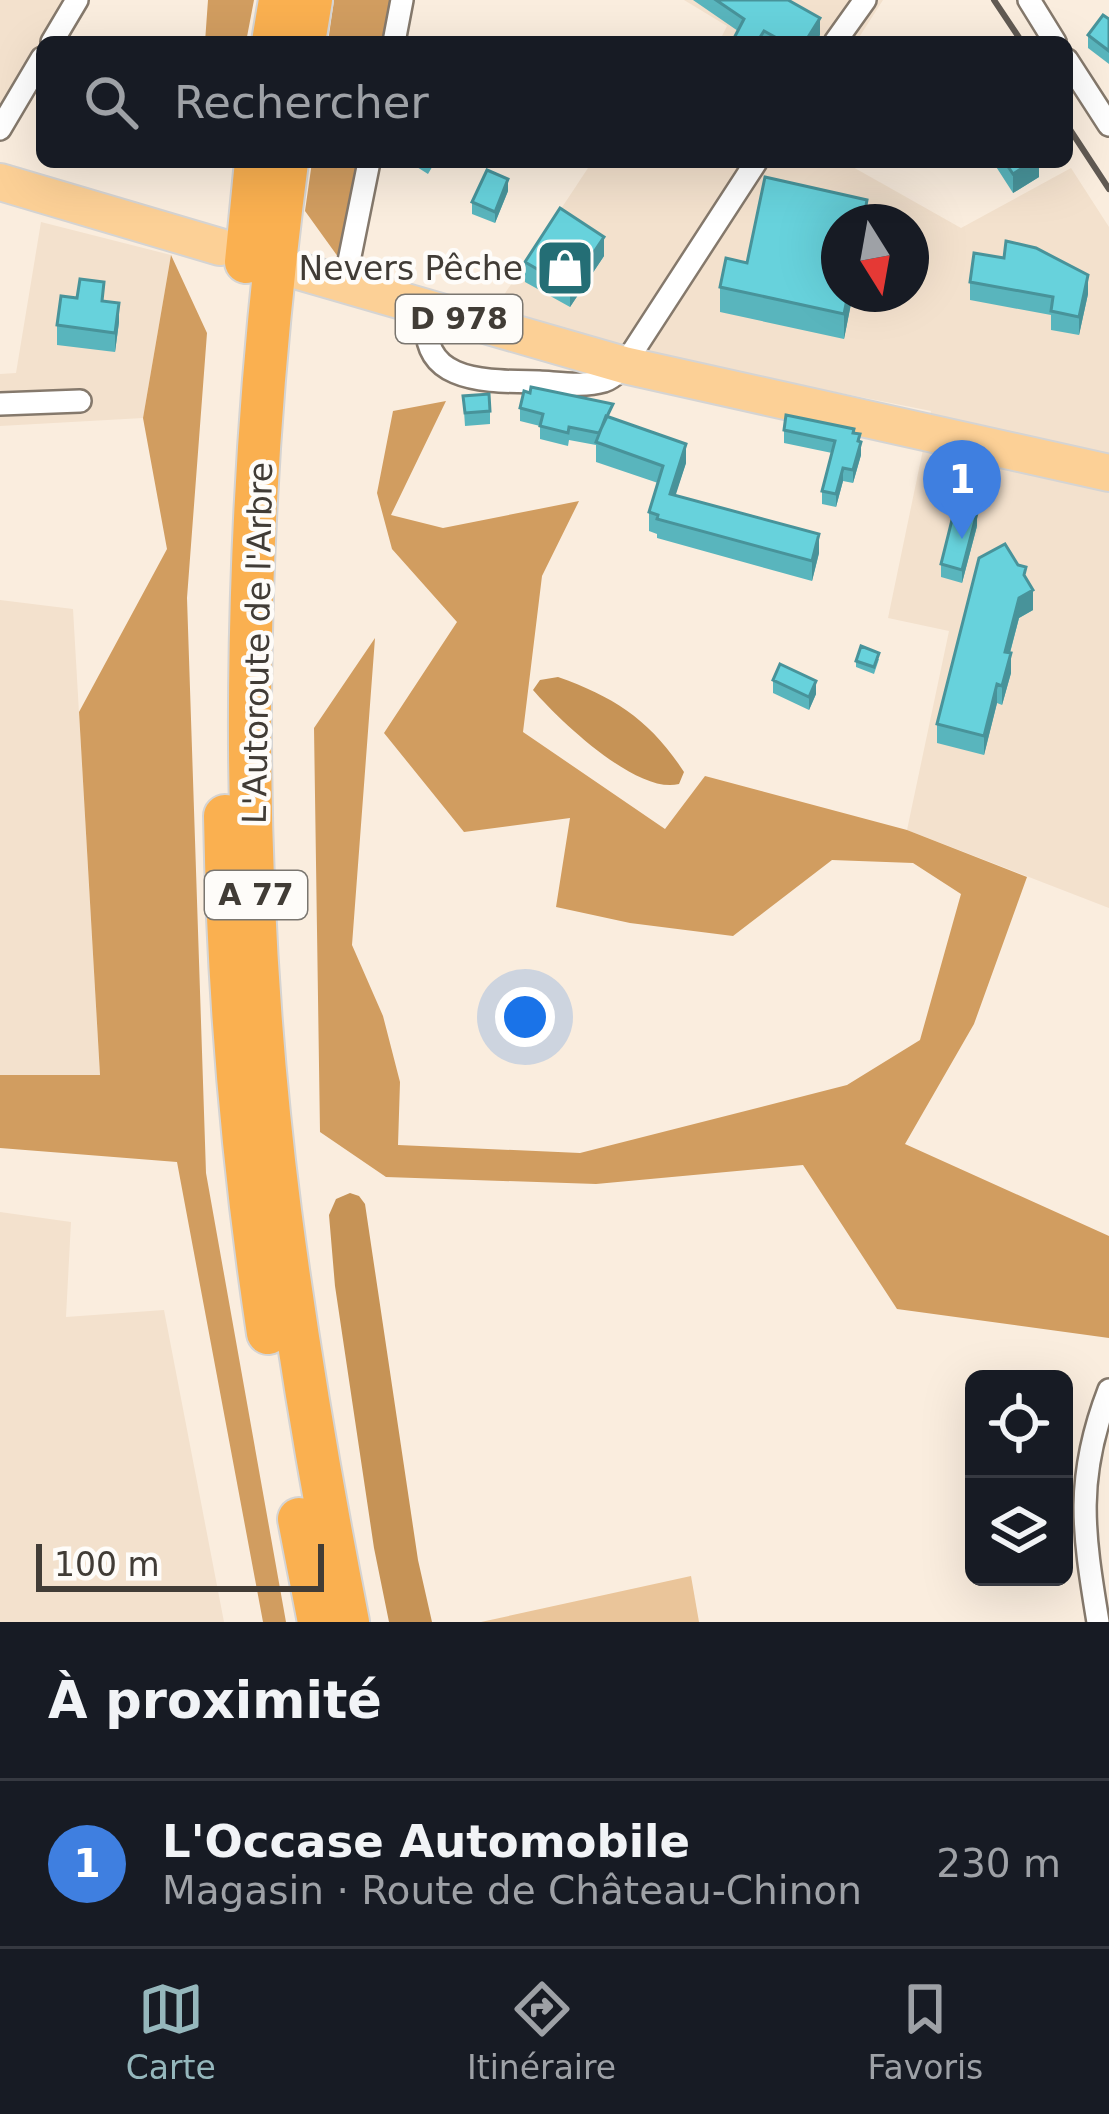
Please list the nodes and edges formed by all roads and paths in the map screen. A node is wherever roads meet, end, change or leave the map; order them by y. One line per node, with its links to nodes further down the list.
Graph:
1 (77, 0): 7 (street)
2 (280, 0): 8 (highway)
3 (311, 0): 9 (highway)
4 (402, 0): 10 (street)
5 (865, 0): 11 (street)
6 (1029, 0): 12 (street)
7 (56, 36)
8 (274, 36)
9 (305, 36)
10 (395, 36)
11 (840, 36)
12 (1051, 36)
13 (36, 68): 16 (street)
14 (1073, 69): 15 (street)
15 (1109, 125)
16 (0, 129)
17 (255, 168): 31 (highway, L'Autoroute de l'Arbre / A 77)
18 (286, 168): 32 (highway, L'Autoroute de l'Arbre / A 77)
19 (368, 168): 24 (street)
20 (752, 168): 26 (street)
21 (0, 182): 22 (main road)
22 (220, 247)
23 (295, 270): 24 (main road, D 978)
24 (344, 286): 25 (main road, D 978)
25 (428, 311): 26 (main road, D 978); 26 (street)
26 (624, 365): 29 (main road, D 978)
27 (80, 401): 28 (street)
28 (0, 404)
29 (1109, 473)
30 (1109, 1390): 33 (street)
31 (319, 1622)
32 (348, 1622)
33 (1098, 1622)

